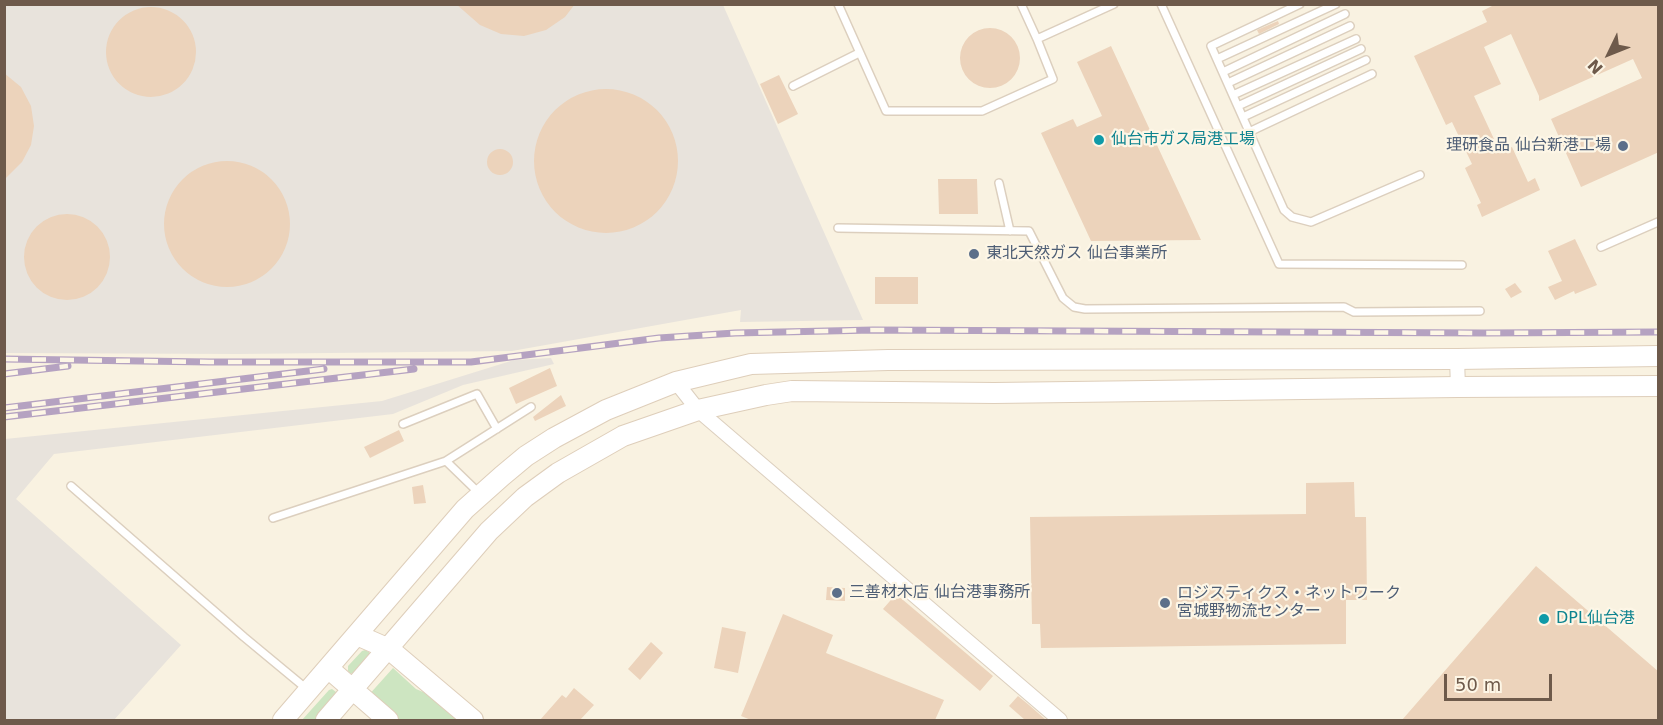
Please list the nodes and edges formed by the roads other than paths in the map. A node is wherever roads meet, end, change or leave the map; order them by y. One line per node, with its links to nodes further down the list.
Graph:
1 (838, 4): 12 (lane)
2 (1021, 4): 9 (lane)
3 (1114, 4): 9 (lane)
4 (1161, 4): 29 (lane)
5 (1300, 4): 13 (lane)
6 (1336, 4): 13 (lane)
7 (1345, 15): 15 (lane)
8 (1350, 26): 17 (lane)
9 (1037, 39): 12 (lane)
10 (1356, 39): 19 (lane)
11 (1361, 50): 20 (lane)
12 (859, 53): 18 (lane)
13 (1217, 59): 15 (lane)
14 (1366, 60): 21 (lane)
15 (1223, 72): 17 (lane)
16 (1372, 74): 22 (lane)
17 (1228, 84): 19 (lane)
18 (793, 86)
19 (1233, 95): 20 (lane)
20 (1238, 106): 21 (lane)
21 (1243, 117): 22 (lane)
22 (1249, 132): 23 (lane)
23 (1420, 175)
24 (999, 183): 27 (lane)
25 (1659, 222): 28 (lane)
26 (838, 228): 27 (lane)
27 (1010, 231): 30 (lane)
28 (1601, 247)
29 (1462, 265)
30 (1480, 311)
31 (1659, 356): 32 (street)
32 (1457, 359): 33 (street); 35 (street)
33 (676, 382): 37 (street); 42 (street)
34 (1659, 386): 35 (street)
35 (1458, 387): 37 (street)
36 (531, 407): 39 (lane)
37 (698, 410): 45 (street); 53 (street)
38 (402, 424): 39 (lane)
39 (497, 429): 40 (lane)
40 (446, 461): 42 (lane); 43 (lane)
41 (71, 486): 47 (lane)
42 (481, 495): 44 (street)
43 (273, 518)
44 (357, 635): 45 (street); 46 (street)
45 (389, 648): 48 (street); 52 (street)
46 (328, 668): 47 (street); 48 (street)
47 (309, 690): 49 (street)
48 (353, 690): 50 (street); 51 (street)
49 (283, 720)
50 (326, 720)
51 (388, 720)
52 (473, 720)
53 (1060, 720)

